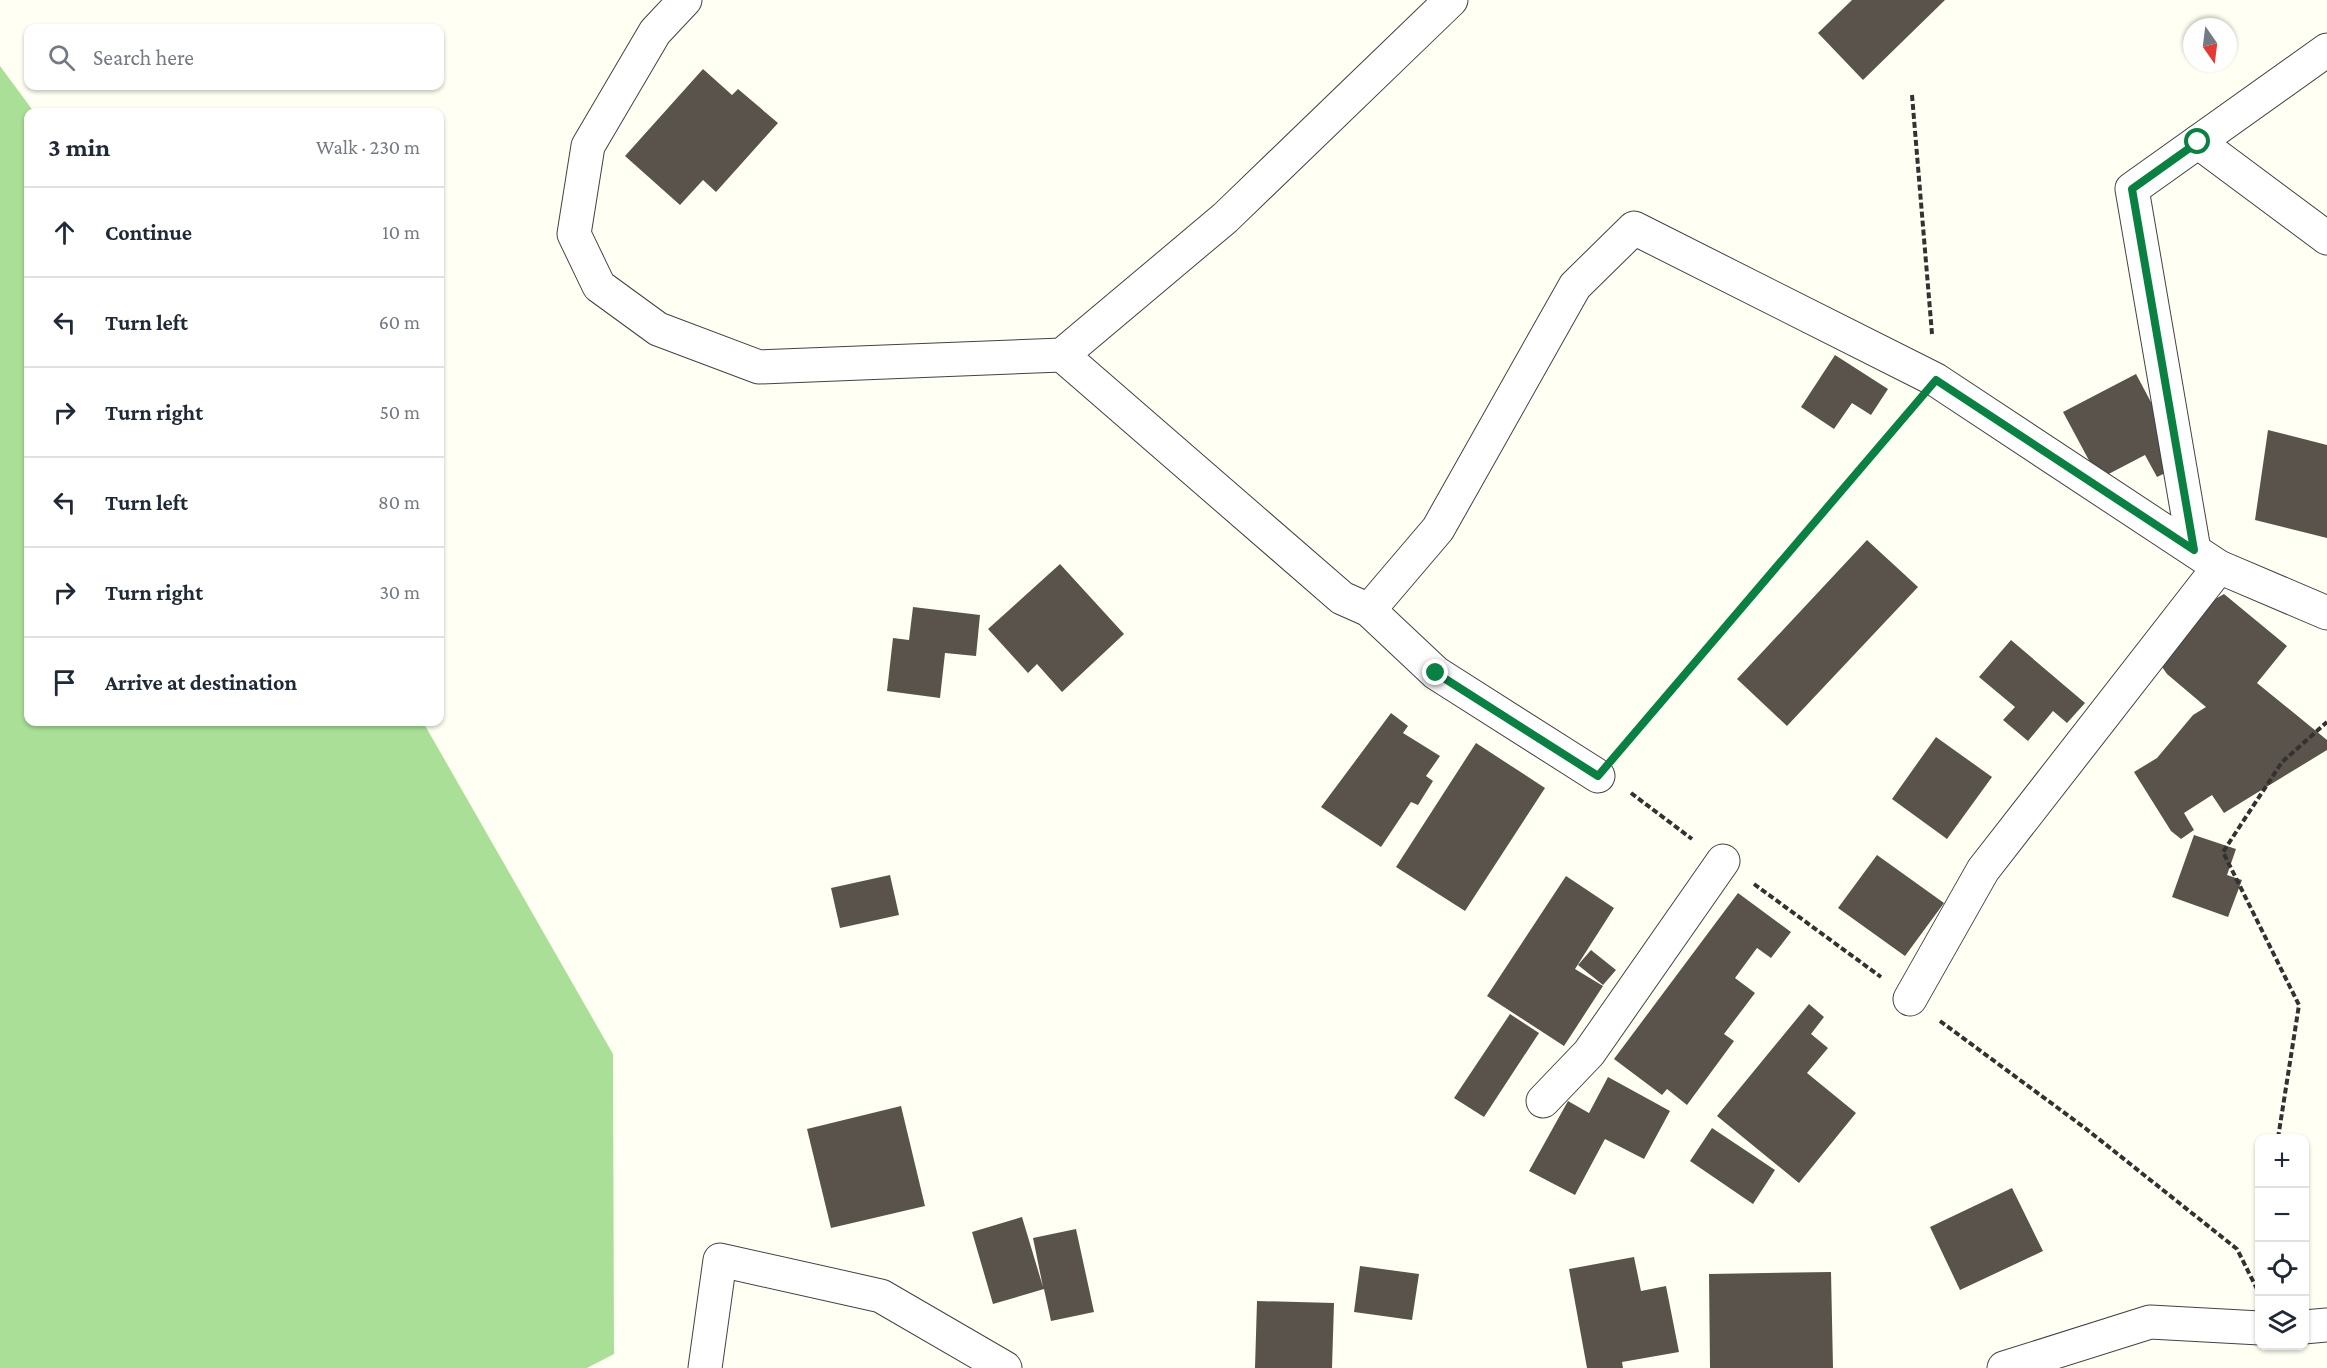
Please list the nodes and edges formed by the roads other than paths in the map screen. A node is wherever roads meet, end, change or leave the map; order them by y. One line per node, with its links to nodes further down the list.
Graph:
1 (684, 0): 6 (street)
2 (1451, 0): 6 (street)
3 (2327, 50): 4 (street)
4 (2198, 142): 5 (street); 7 (street)
5 (2327, 238)
6 (1062, 356): 8 (street)
7 (2206, 558): 8 (street); 9 (street); 12 (street)
8 (1369, 610): 10 (street)
9 (2327, 613)
10 (1598, 776)
11 (1723, 861): 13 (street)
12 (1910, 999)
13 (1543, 1101)
14 (2327, 1325): 15 (street)
15 (2309, 1327)
16 (2255, 1328): 19 (street)
17 (705, 1368): 18 (street)
18 (1005, 1368)
19 (2004, 1368)

